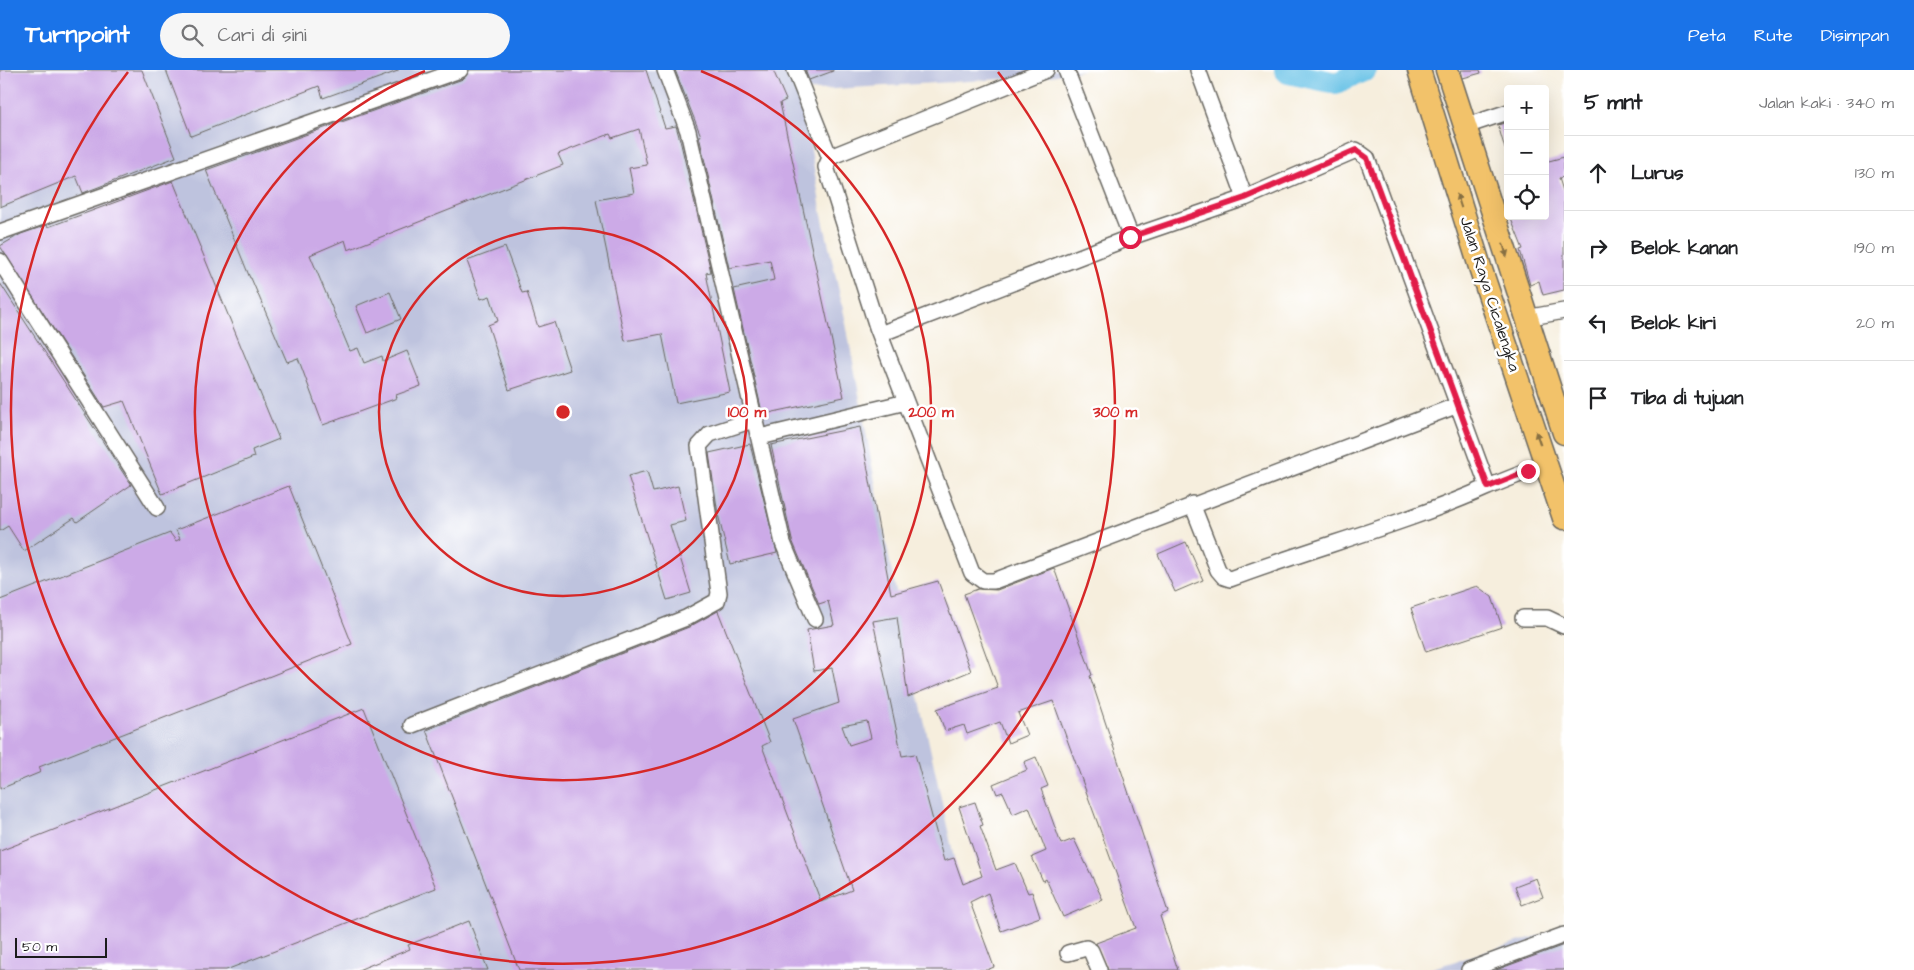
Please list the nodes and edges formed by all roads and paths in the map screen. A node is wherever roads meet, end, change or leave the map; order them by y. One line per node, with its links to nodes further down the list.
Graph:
1 (460, 70): 8 (street)
2 (665, 70): 22 (street)
3 (795, 70): 12 (street)
4 (1046, 70): 12 (street)
5 (1066, 70): 15 (street)
6 (1198, 70): 13 (street)
7 (1447, 70): 11 (highway, Jalan Raya Cicalengka)
8 (441, 74): 14 (street)
9 (1420, 74): 25 (highway, Jalan Raya Cicalengka, one-way to 9)
10 (1504, 113): 11 (street)
11 (1466, 126): 18 (highway, Jalan Raya Cicalengka, one-way to 18)
12 (830, 158): 19 (street)
13 (1245, 198): 15 (street); 21 (street)
14 (0, 232)
15 (1130, 237): 19 (street)
16 (0, 261): 28 (street)
17 (1564, 311): 18 (street)
18 (1526, 318): 23 (highway, Jalan Raya Cicalengka)
19 (880, 334): 20 (street)
20 (906, 402): 24 (street); 27 (street)
21 (1458, 405): 26 (street); 27 (street)
22 (756, 419): 24 (street); 33 (street)
23 (1564, 433)
24 (760, 437): 31 (street)
25 (1548, 467): 26 (street); 29 (highway, Jalan Raya Cicalengka)
26 (1488, 487): 27 (street)
27 (1192, 504)
28 (157, 508)
29 (1564, 518)
30 (1523, 618): 32 (street)
31 (815, 619)
32 (1564, 626)
33 (412, 725)
34 (1564, 936): 37 (street)
35 (1068, 953): 36 (street)
36 (1099, 970)
37 (1469, 970)

